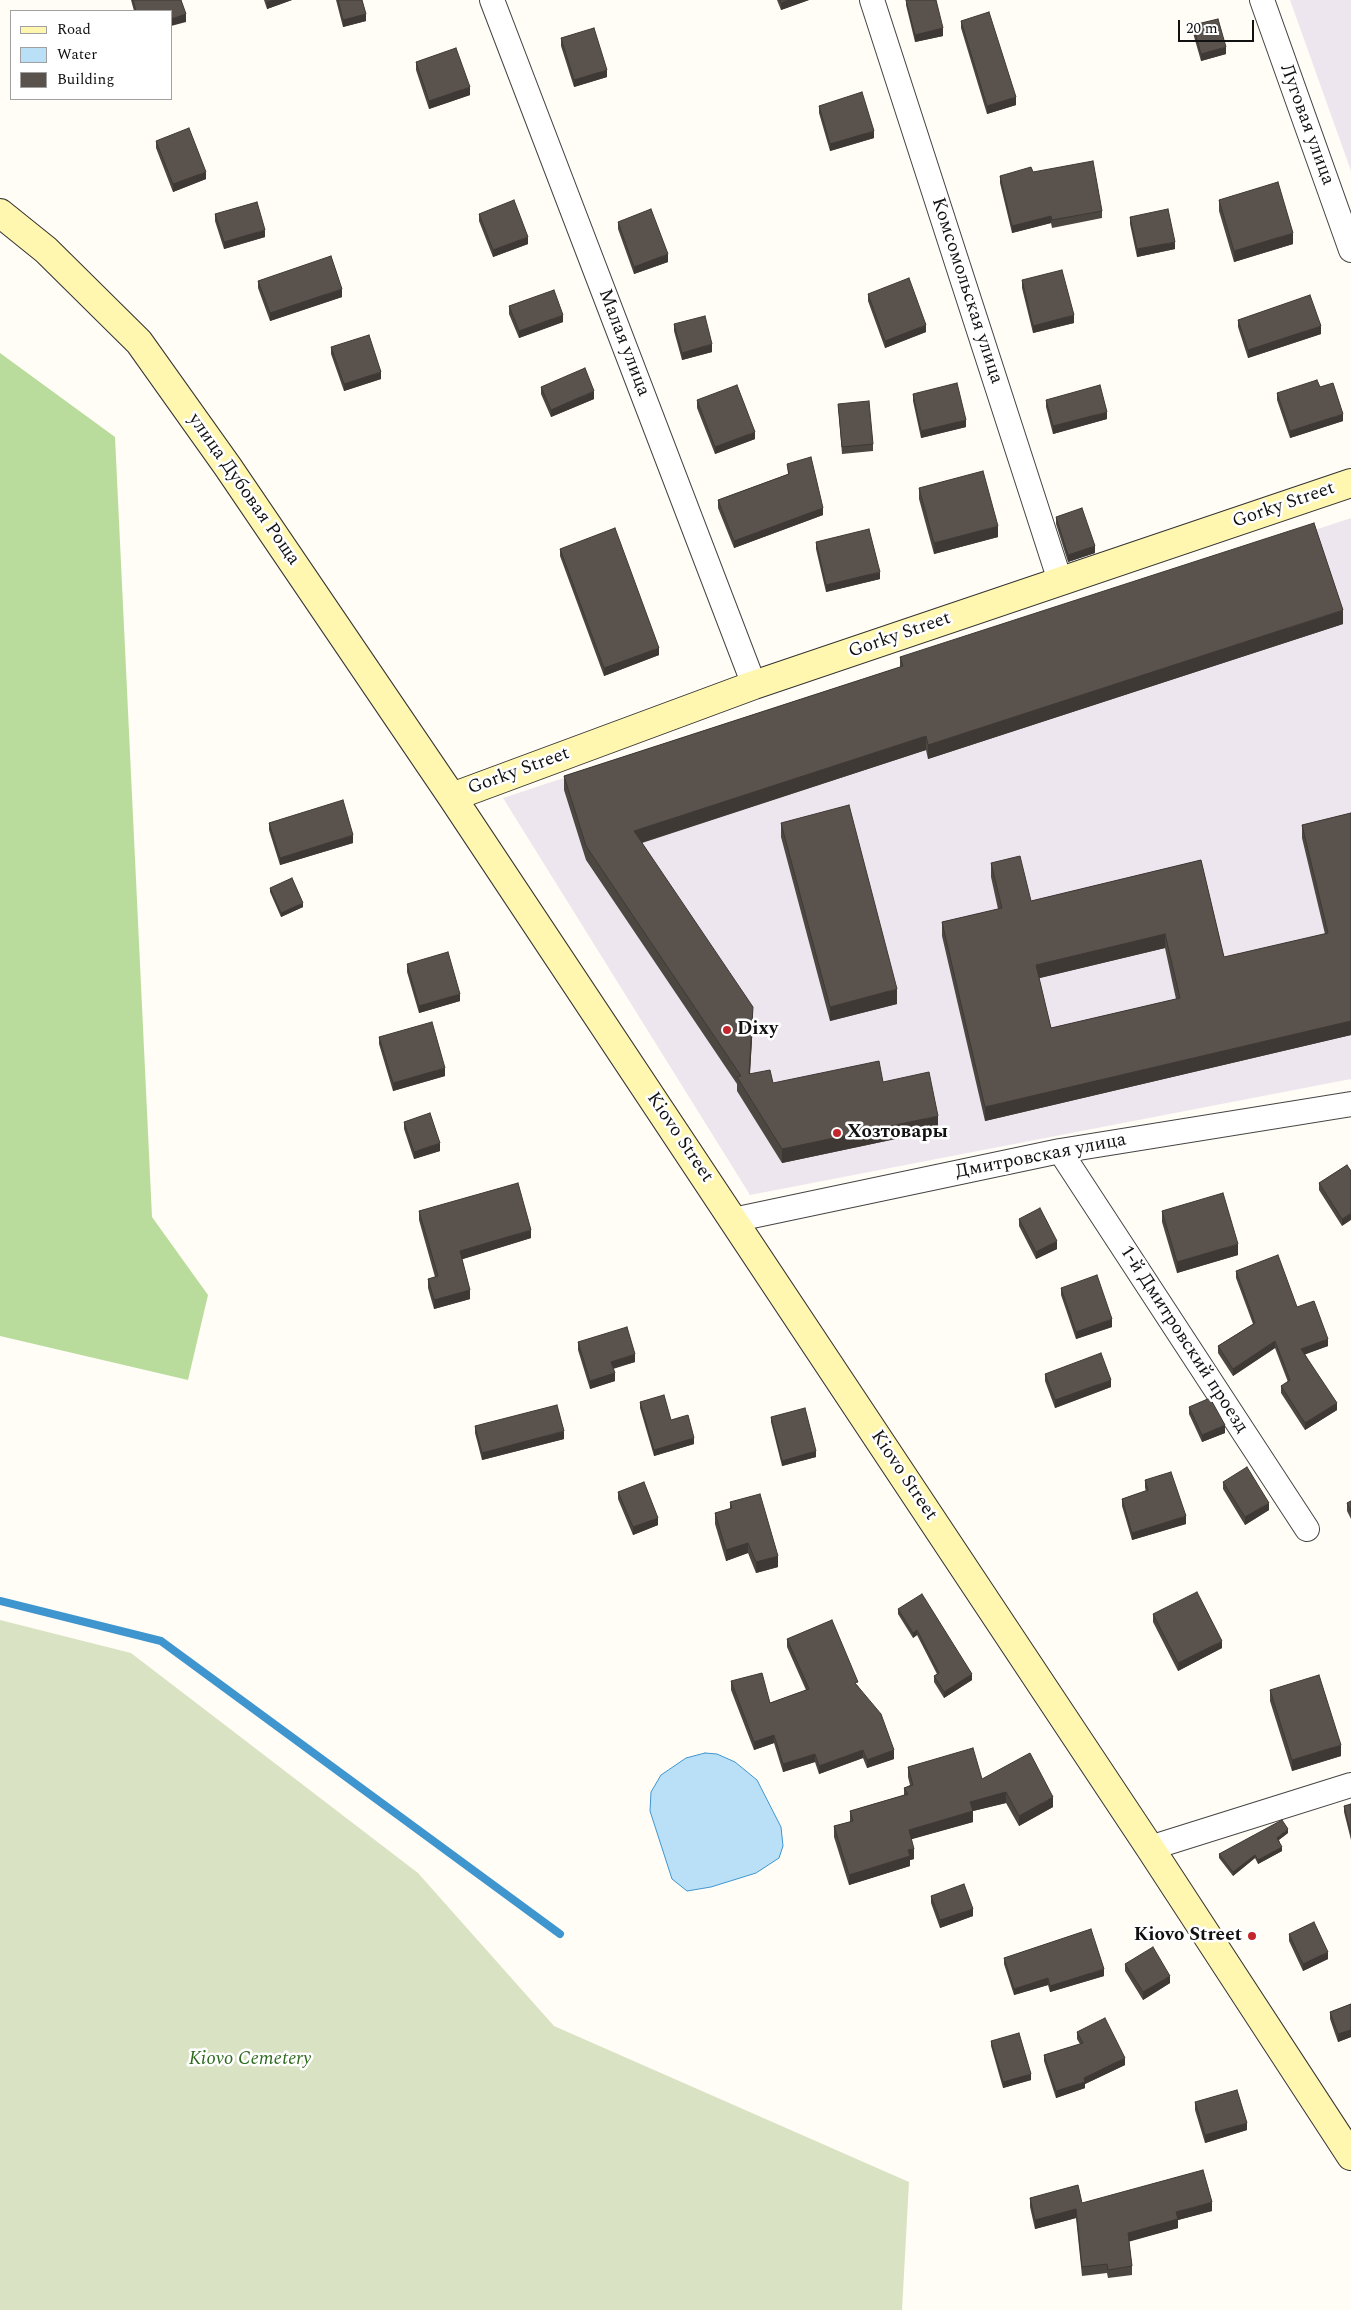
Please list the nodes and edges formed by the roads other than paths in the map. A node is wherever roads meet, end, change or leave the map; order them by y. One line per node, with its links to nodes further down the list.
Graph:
1 (492, 0): 8 (street, Малая улица)
2 (872, 0): 7 (street, Комсомольская улица)
3 (1262, 0): 5 (street, Луговая улица)
4 (0, 213): 9 (main road, улица Дубовая Роща)
5 (1351, 250)
6 (1351, 483): 7 (main road, Gorky Street)
7 (1060, 581): 8 (main road, Gorky Street)
8 (754, 685): 9 (main road, Gorky Street)
9 (452, 797): 12 (main road, Kiovo Street)
10 (1351, 1104): 11 (street, Дмитровская улица)
11 (1060, 1151): 12 (street, Дмитровская улица); 13 (street, 1-й Дмитровский проезд)
12 (733, 1220): 15 (main road, Kiovo Street)
13 (1307, 1529)
14 (1351, 1785): 15 (street)
15 (1150, 1848): 16 (main road, Kiovo Street)
16 (1351, 2156)

